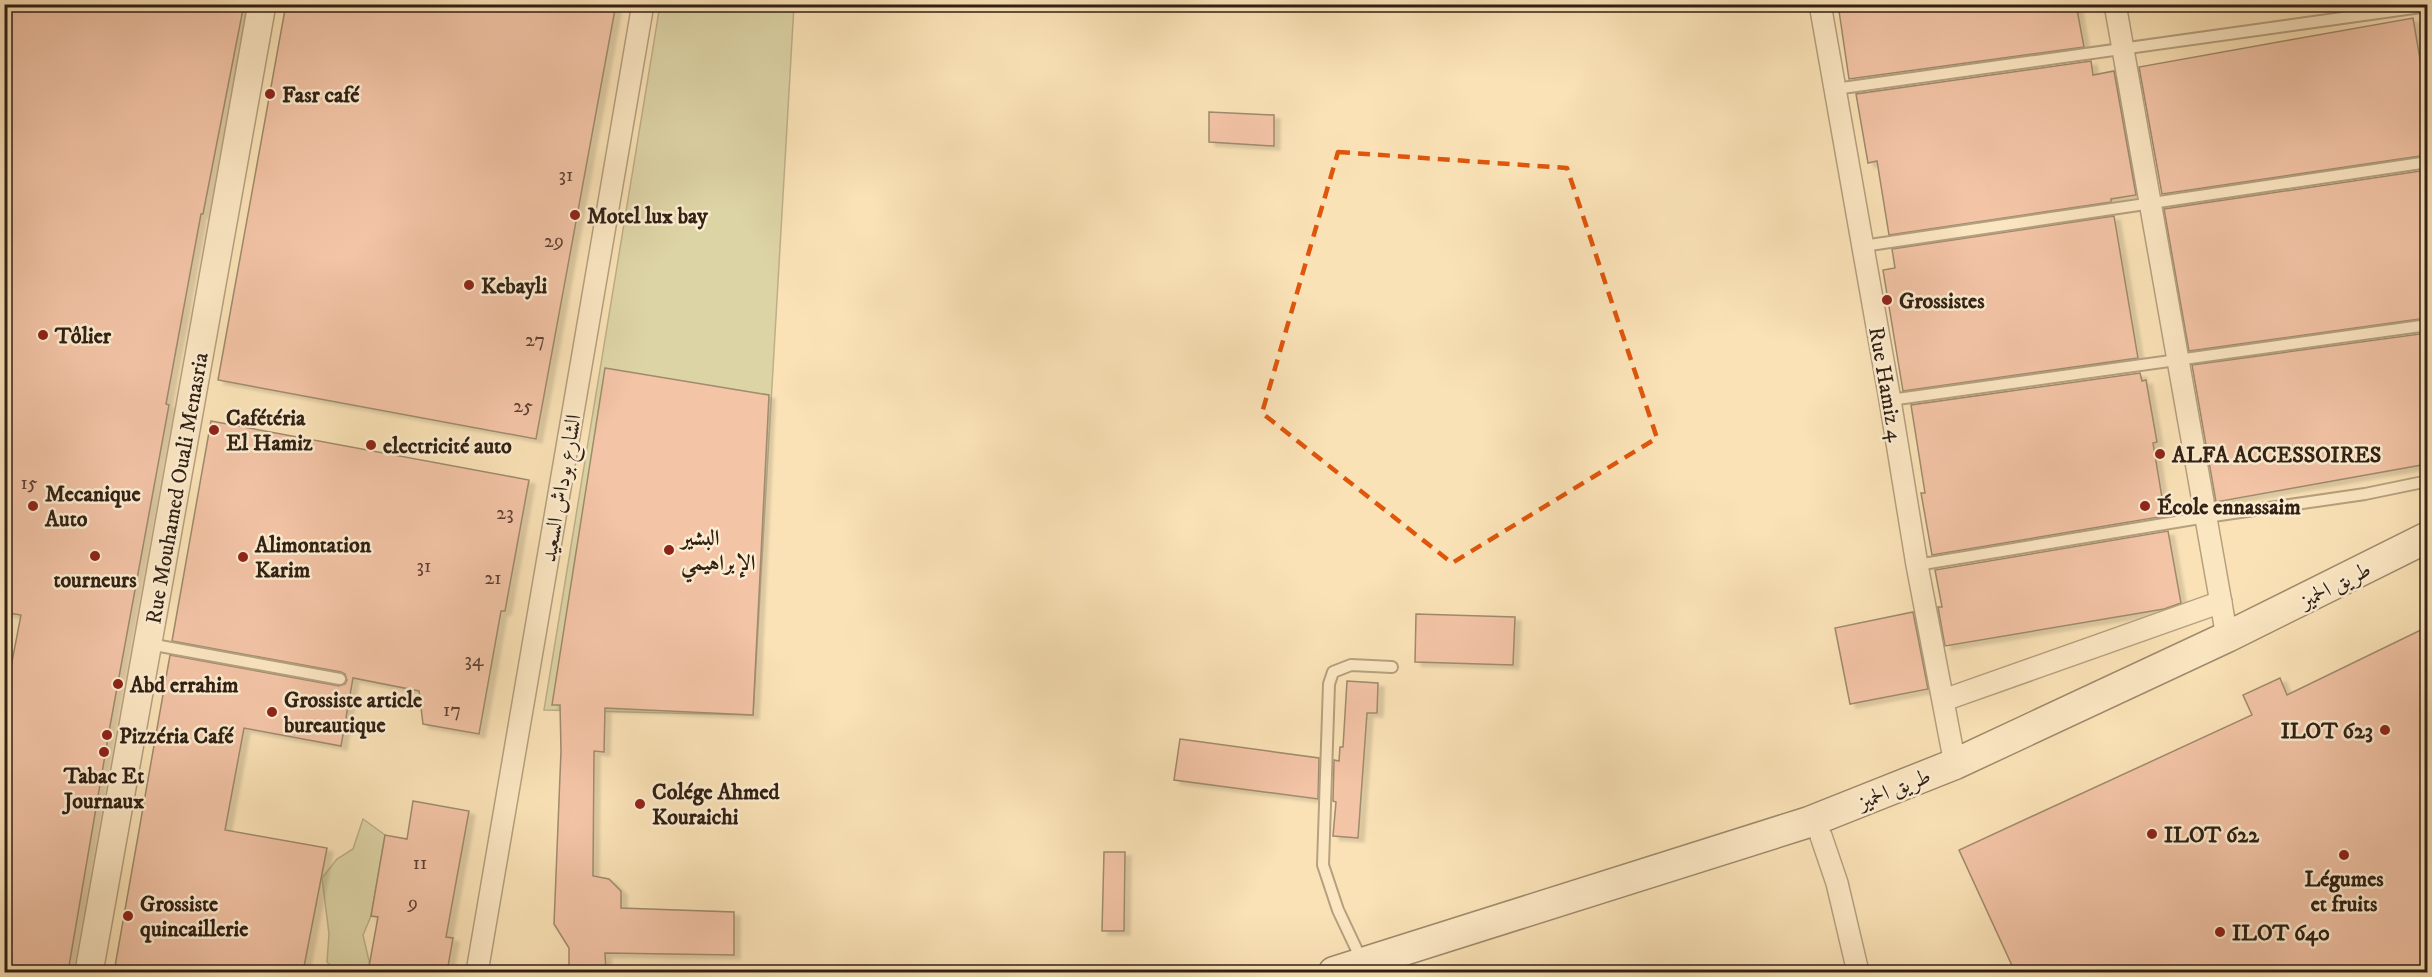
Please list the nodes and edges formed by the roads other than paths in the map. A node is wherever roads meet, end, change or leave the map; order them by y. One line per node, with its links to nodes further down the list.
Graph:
1 (262, 4): 21 (street, Rue Mouhamed Ouali Menasria)
2 (643, 4): 29 (street, الشارع بوداش السعيد)
3 (1820, 4): 7 (street, Rue Hamiz 4)
4 (2115, 4): 6 (street)
5 (2427, 6): 6 (lane)
6 (2123, 49): 7 (lane); 9 (street)
7 (1835, 89): 10 (street, Rue Hamiz 4)
8 (2427, 162): 9 (lane)
9 (2150, 203): 10 (lane); 12 (street)
10 (1863, 246): 13 (street, Rue Hamiz 4)
11 (2427, 325): 12 (lane)
12 (2178, 360): 13 (lane); 15 (street)
13 (1890, 400): 18 (street, Rue Hamiz 4)
14 (2427, 481): 15 (lane)
15 (2206, 517): 18 (lane); 19 (street)
16 (2427, 537): 20 (main road, طريق الحميز)
17 (2427, 557): 26 (main road, طريق الحميز)
18 (1917, 565): 24 (street, Rue Hamiz 4)
19 (2220, 602): 20 (street); 24 (street)
20 (2227, 637): 25 (main road, طريق الحميز)
21 (148, 644): 23 (lane); 28 (street, Rue Mouhamed Ouali Menasria)
22 (1392, 667): 27 (lane)
23 (340, 679)
24 (1944, 700): 25 (street, Rue Hamiz 4)
25 (1955, 764): 27 (main road, طريق الحميز)
26 (1821, 836): 31 (main road, طريق الحميز); 32 (street)
27 (1363, 964): 30 (main road, طريق الحميز)
28 (89, 972)
29 (477, 972)
30 (1334, 972)
31 (1395, 972)
32 (1858, 972)

